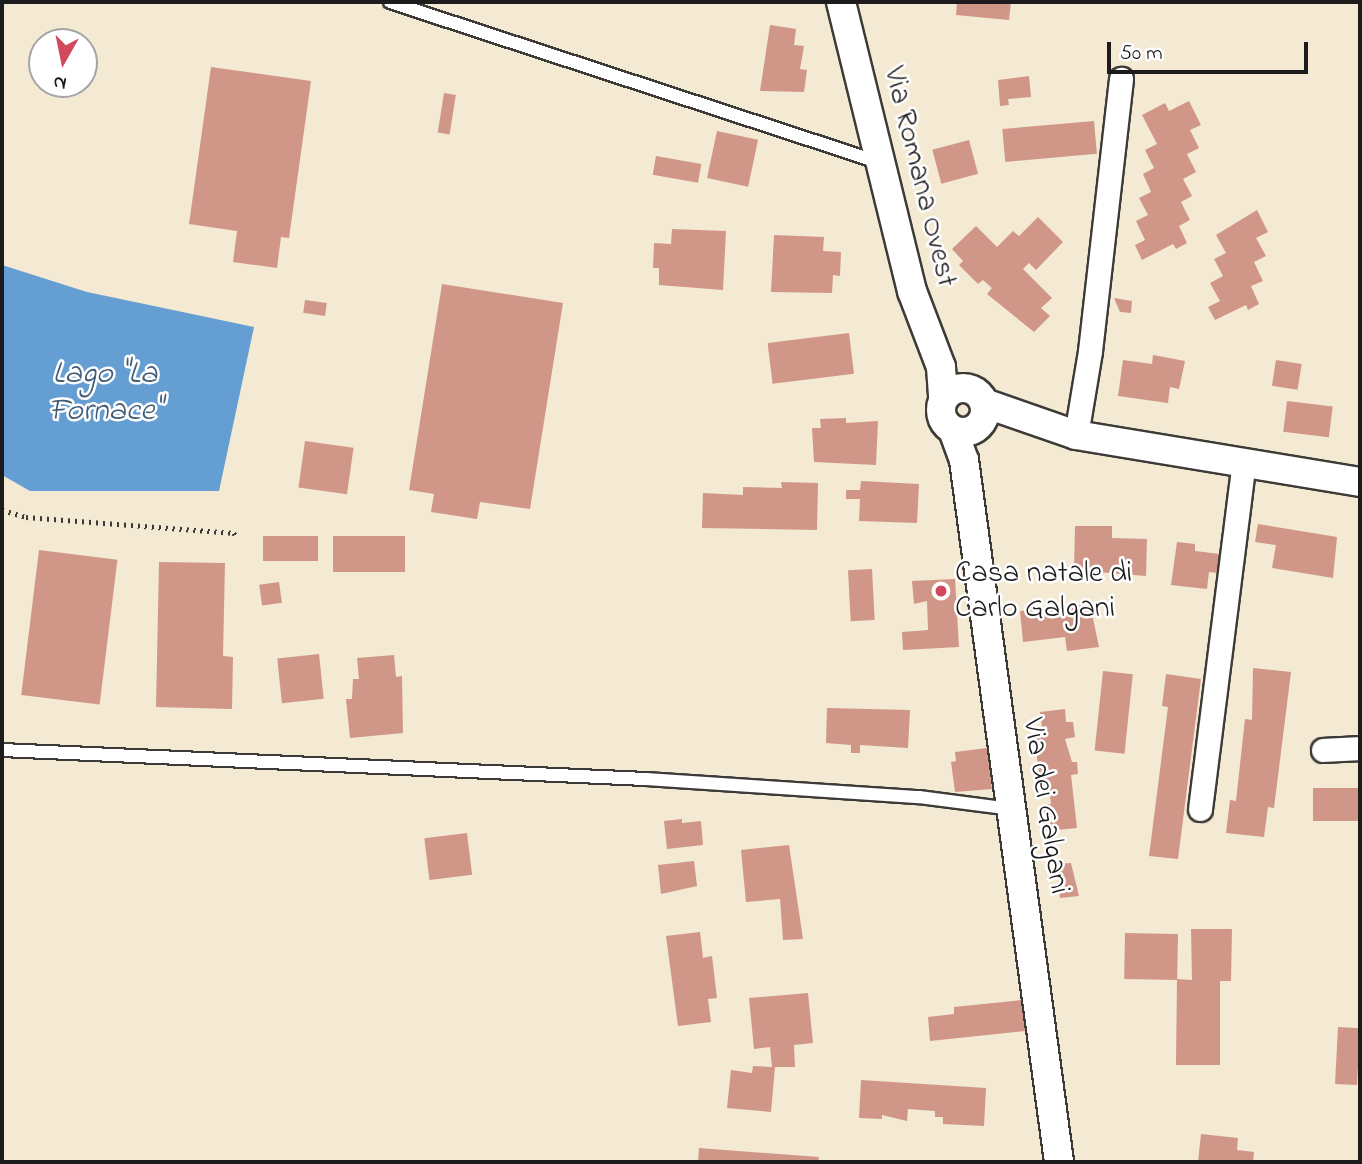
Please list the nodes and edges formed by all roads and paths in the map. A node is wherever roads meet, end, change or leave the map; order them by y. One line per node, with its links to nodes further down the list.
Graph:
1 (390, 2): 4 (lane)
2 (841, 2): 4 (street, Via Romana Ovest)
3 (1121, 79): 6 (street)
4 (880, 162): 5 (street, Via Romana Ovest)
5 (965, 413): 6 (street, Via Romana Ovest); 14 (street, Via dei Galgani)
6 (1076, 435): 7 (street, Via Romana Ovest)
7 (1244, 463): 8 (street, Via Romana Ovest); 15 (street)
8 (1360, 482)
9 (2, 510): 10 (path)
10 (237, 538)
11 (1360, 748): 13 (street)
12 (2, 750): 14 (lane)
13 (1323, 750)
14 (1012, 809): 16 (street, Via dei Galgani)
15 (1200, 810)
16 (1059, 1162)

